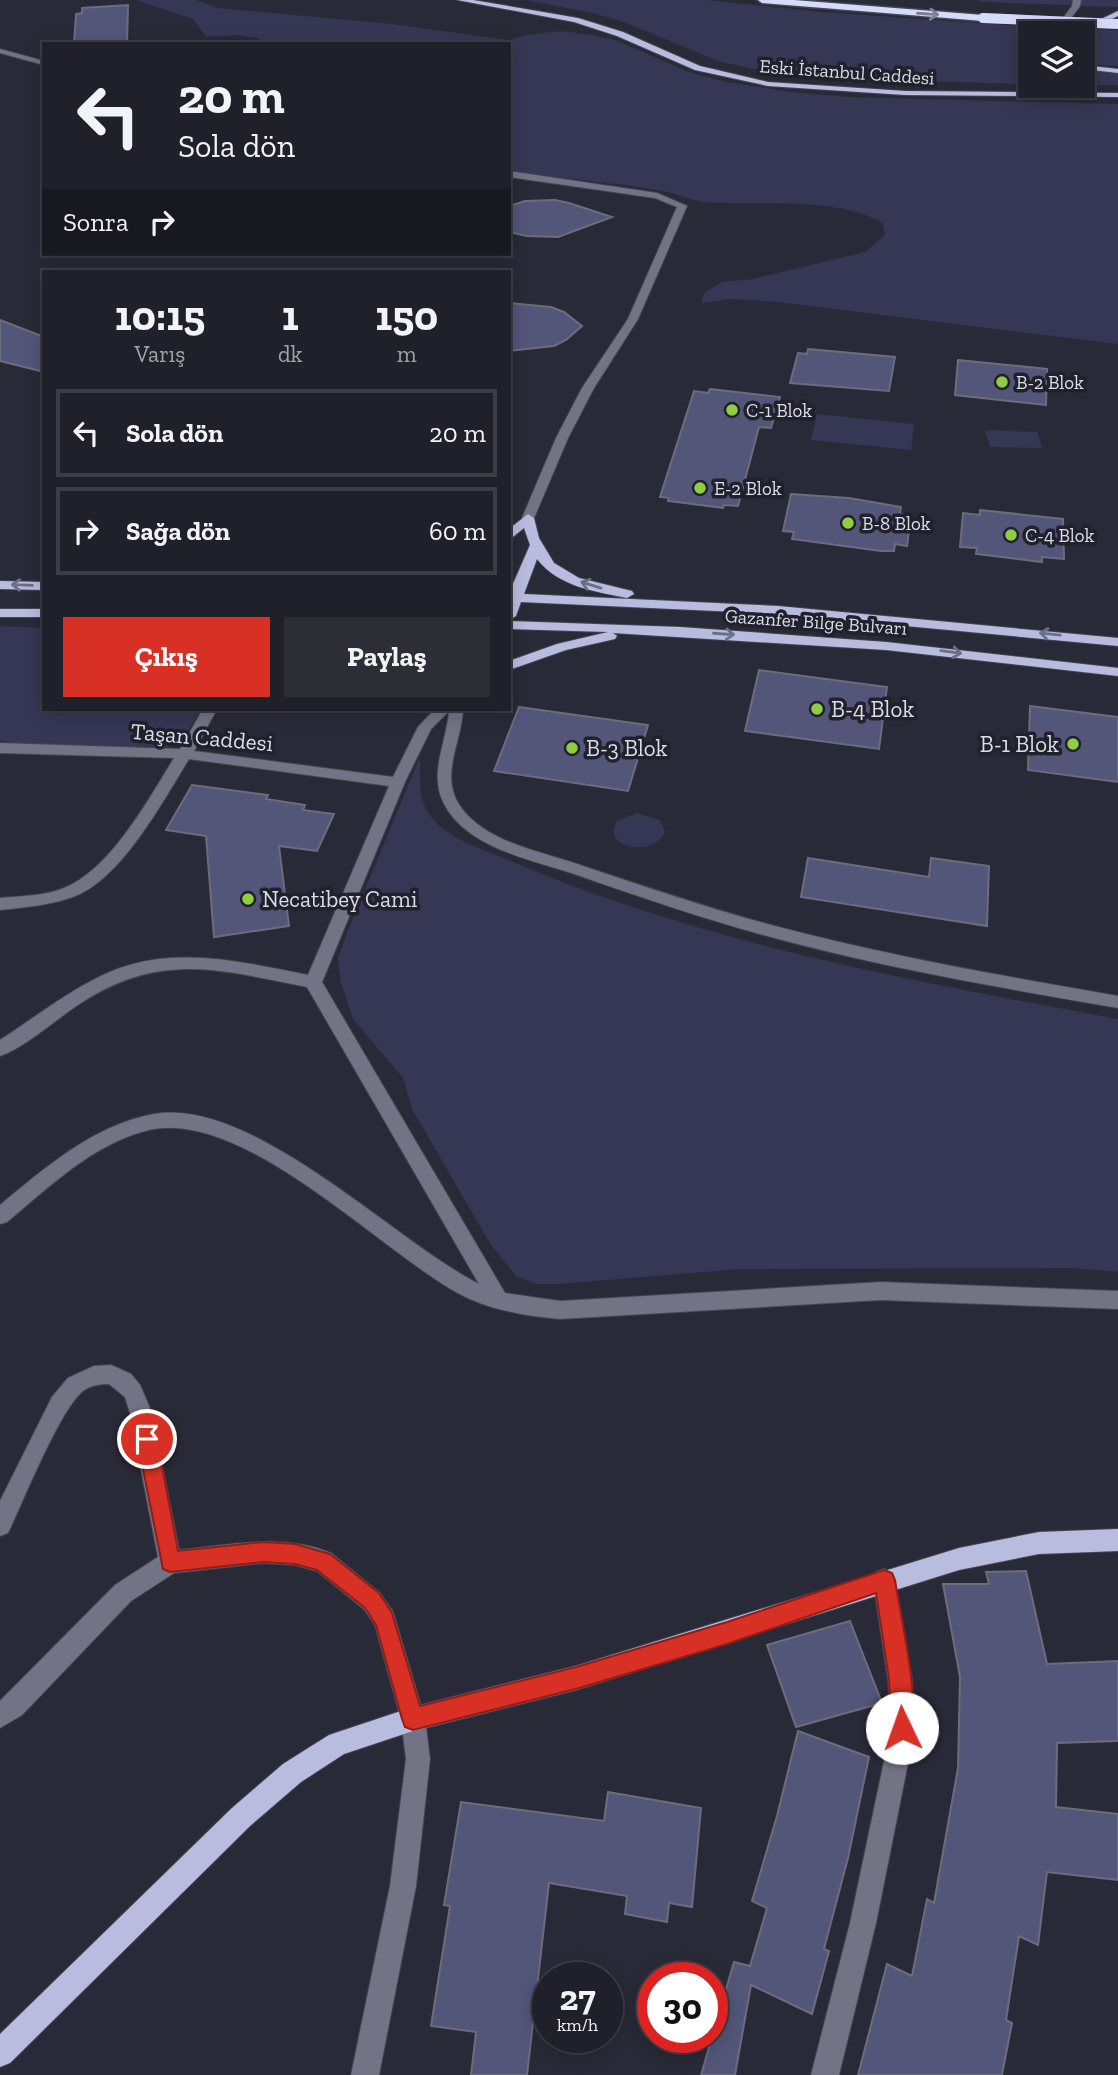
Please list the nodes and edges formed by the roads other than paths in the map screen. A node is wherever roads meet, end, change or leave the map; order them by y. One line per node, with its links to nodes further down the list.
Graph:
1 (461, 0): 15 (main road, Eski İstanbul Caddesi)
2 (497, 0): 14 (main road, Eski İstanbul Caddesi)
3 (762, 0): 9 (highway, one-way to 9, bridge)
4 (864, 0): 6 (highway)
5 (1077, 0): 7 (street)
6 (1118, 14): 8 (main road)
7 (1065, 21)
8 (1095, 24)
9 (1118, 24)
10 (0, 51): 11 (street)
11 (42, 62)
12 (1095, 68): 13 (main road)
13 (1118, 71)
14 (1118, 90)
15 (1118, 96)
16 (511, 174): 17 (street)
17 (528, 518): 18 (main road); 19 (main road)
18 (511, 534)
19 (535, 547): 22 (main road); 23 (main road, one-way to 19)
20 (0, 585): 21 (main road, one-way to 20)
21 (42, 586)
22 (513, 597): 23 (main road)
23 (681, 605): 28 (main road, Gazanfer Bilge Bulvarı, one-way to 23)
24 (0, 613): 25 (main road)
25 (42, 613)
26 (511, 625): 27 (main road, Gazanfer Bilge Bulvarı)
27 (680, 631): 29 (main road); 30 (main road, Gazanfer Bilge Bulvarı, one-way to 30)
28 (1118, 642)
29 (511, 665)
30 (1118, 672)
31 (209, 711): 35 (street)
32 (441, 711): 36 (street)
33 (456, 711): 39 (street)
34 (0, 748): 35 (street, Taşan Caddesi)
35 (185, 754): 36 (street, Taşan Caddesi); 37 (street)
36 (398, 782): 38 (street)
37 (0, 904)
38 (313, 982): 40 (street); 43 (street)
39 (1118, 1002)
40 (0, 1049)
41 (0, 1216): 43 (street)
42 (1118, 1300): 43 (street)
43 (499, 1301)
44 (0, 1525): 46 (street)
45 (1118, 1540): 47 (main road)
46 (170, 1562): 48 (street); 49 (street)
47 (884, 1580): 49 (main road); 52 (street)
48 (0, 1716)
49 (413, 1719): 50 (main road); 51 (street)
50 (0, 2053)
51 (365, 2075)
52 (825, 2075)

